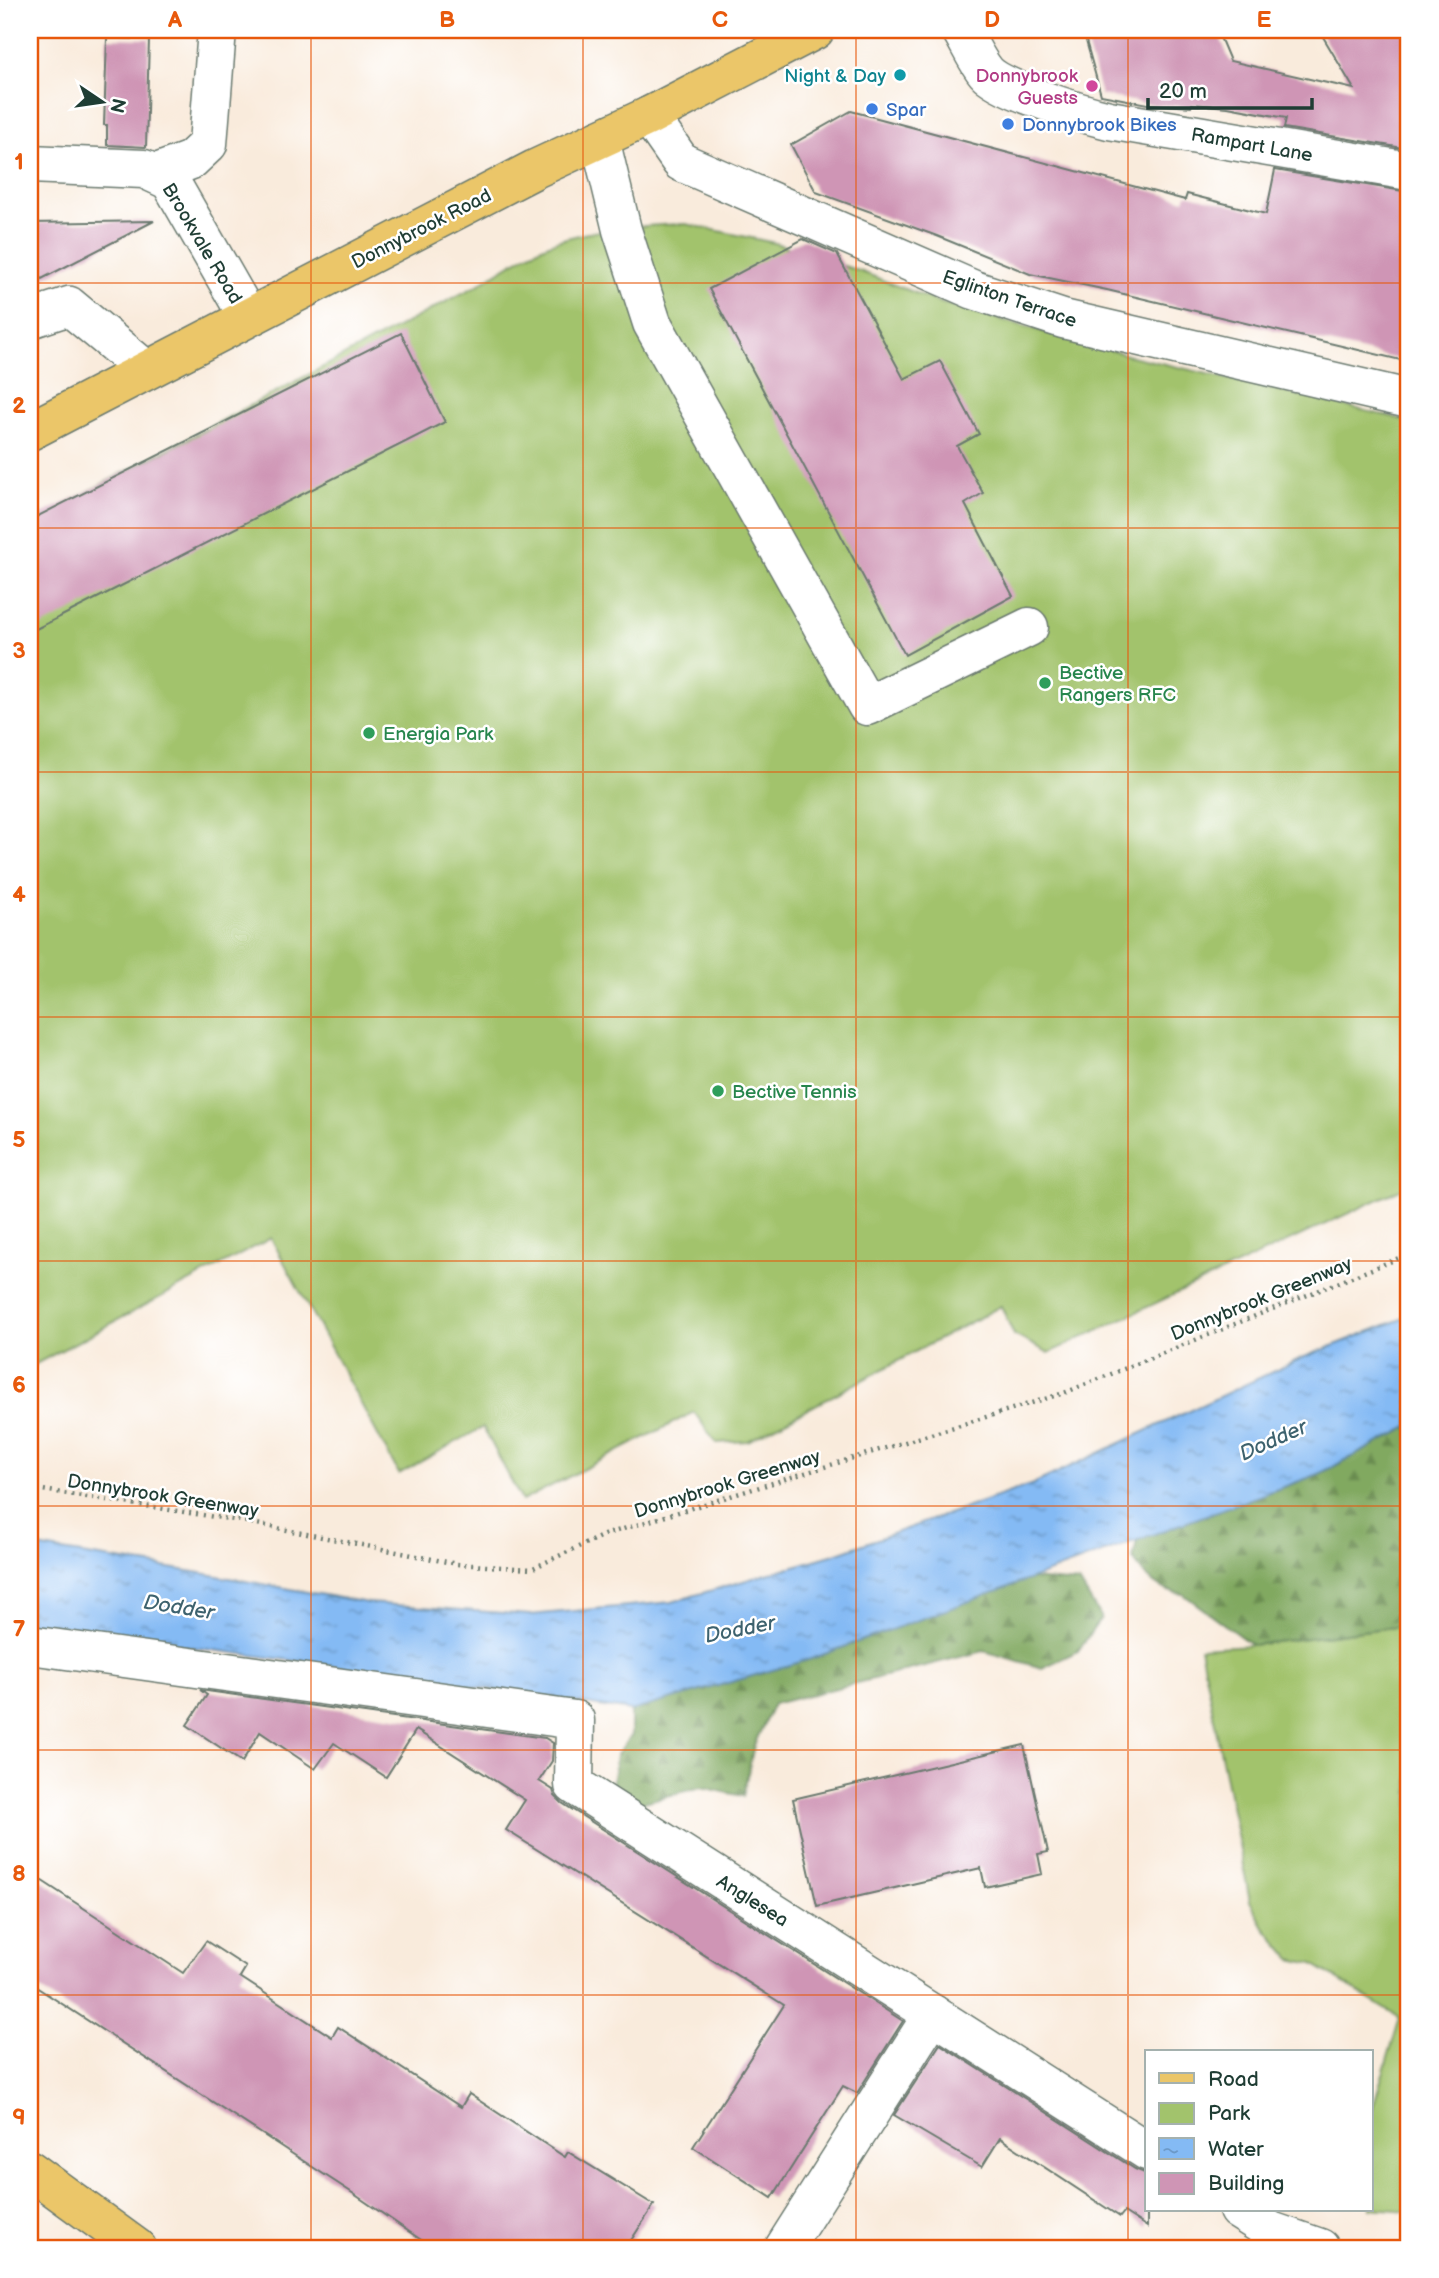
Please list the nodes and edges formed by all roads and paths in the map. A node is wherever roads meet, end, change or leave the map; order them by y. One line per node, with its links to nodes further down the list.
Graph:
1 (217, 30): 8 (street)
2 (815, 30): 4 (main road, Donnybrook Road)
3 (961, 30): 7 (street, Rampart Lane)
4 (649, 116): 5 (main road, Donnybrook Road); 12 (street, Eglinton Terrace)
5 (600, 139): 9 (main road, Donnybrook Road); 14 (street)
6 (30, 164): 8 (street, Brookvale Road)
7 (1409, 171)
8 (167, 183): 9 (street, Brookvale Road)
9 (248, 317): 11 (main road, Donnybrook Road)
10 (30, 319): 11 (street)
11 (146, 370): 13 (main road, Donnybrook Road)
12 (1409, 399)
13 (30, 431)
14 (1028, 626)
15 (1409, 1254): 16 (path, Donnybrook Greenway)
16 (30, 1488)
17 (30, 1645): 18 (street, Anglesea)
18 (933, 2014): 19 (street, Anglesea); 23 (street)
19 (1145, 2150)
20 (30, 2170): 22 (main road)
21 (1241, 2212): 24 (street)
22 (137, 2248)
23 (784, 2248)
24 (1320, 2248)

